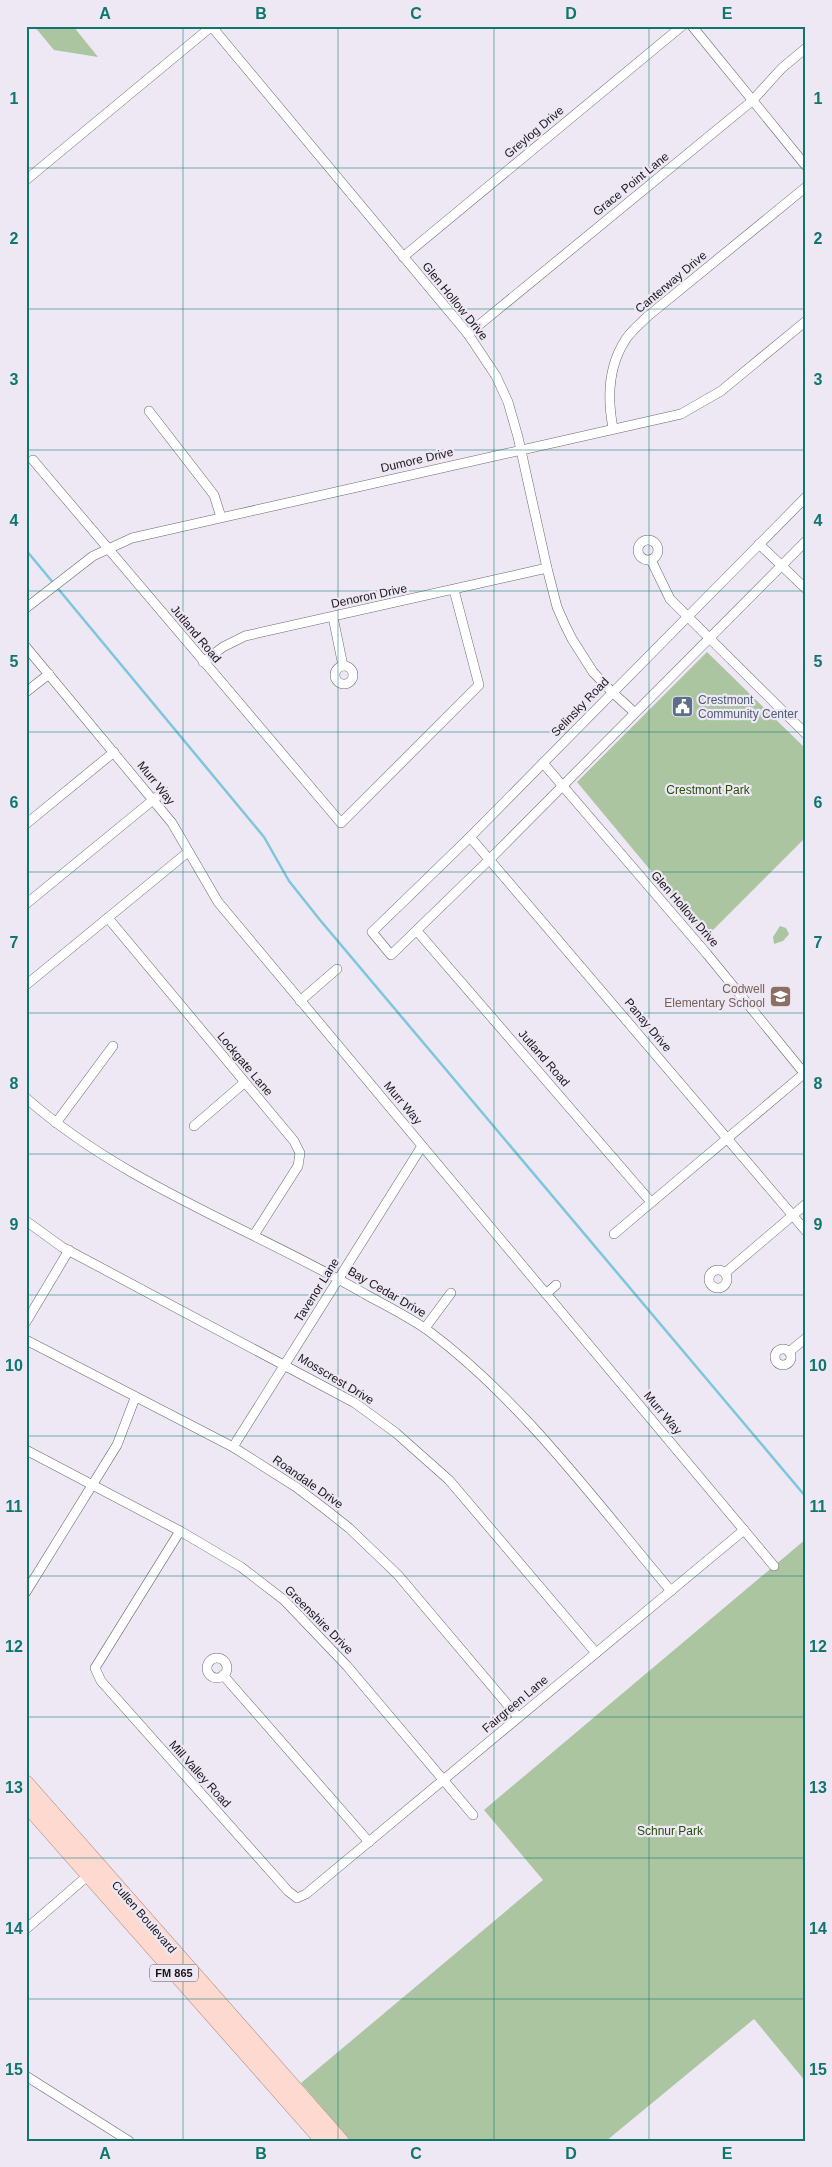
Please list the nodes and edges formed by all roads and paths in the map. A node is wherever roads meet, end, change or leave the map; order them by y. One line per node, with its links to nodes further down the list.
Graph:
1 (212, 26): 7 (street); 9 (street, Glen Hollow Drive)
2 (682, 26): 9 (street, Greylog Drive)
3 (692, 26): 5 (street)
4 (806, 48): 5 (street, Grace Point Lane)
5 (752, 101): 6 (street); 11 (street, Grace Point Lane)
6 (806, 166)
7 (26, 180)
8 (806, 187): 13 (street, Canterway Drive)
9 (403, 257): 11 (street, Glen Hollow Drive)
10 (806, 321): 13 (street, Dumore Drive)
11 (468, 334): 14 (street, Glen Hollow Drive)
12 (149, 411): 17 (street)
13 (613, 428): 14 (street, Dumore Drive)
14 (520, 450): 17 (street, Dumore Drive); 23 (street, Glen Hollow Drive)
15 (33, 460): 20 (street, Jutland Road)
16 (806, 497): 19 (street, Selinsky Road)
17 (221, 517): 20 (street, Dumore Drive)
18 (806, 541): 22 (street)
19 (759, 544): 22 (street); 28 (street, Selinsky Road)
20 (107, 548): 26 (street, Dumore Drive); 31 (street, Jutland Road)
21 (651, 560): 28 (street)
22 (782, 565): 24 (street); 29 (street)
23 (547, 568): 25 (street, Denoron Drive); 35 (street, Glen Hollow Drive)
24 (806, 589)
25 (454, 590): 27 (street, Denoron Drive); 31 (street, Jutland Road)
26 (26, 608)
27 (333, 617): 31 (street, Denoron Drive); 32 (street)
28 (686, 617): 29 (street); 35 (street, Selinsky Road)
29 (708, 638): 36 (street); 37 (street)
30 (26, 647): 33 (street, Murr Way)
31 (203, 662)
32 (342, 666)
33 (49, 674): 34 (street); 38 (street, Murr Way)
34 (26, 692)
35 (612, 692): 36 (street, Glen Hollow Drive); 39 (street, Selinsky Road)
36 (634, 712): 40 (street)
37 (806, 734)
38 (114, 752): 42 (street, Murr Way); 43 (street)
39 (543, 763): 40 (street, Glen Hollow Drive); 44 (street, Selinsky Road)
40 (562, 785): 46 (street); 54 (street, Glen Hollow Drive)
41 (164, 791): 42 (street)
42 (153, 800): 45 (street, Murr Way); 47 (street)
43 (26, 824)
44 (470, 837): 46 (street, Panay Drive); 49 (street, Selinsky Road)
45 (188, 852): 48 (street); 52 (street, Murr Way)
46 (490, 859): 49 (street); 59 (street, Panay Drive)
47 (26, 904)
48 (108, 918): 51 (street); 55 (street, Lockgate Lane)
49 (418, 930): 61 (street, Jutland Road)
50 (337, 969): 52 (street)
51 (26, 985)
52 (300, 1000): 60 (street, Murr Way)
53 (113, 1046): 57 (street)
54 (805, 1072): 59 (street)
55 (244, 1083): 58 (street); 67 (street, Lockgate Lane)
56 (26, 1098): 57 (street, Bay Cedar Drive)
57 (56, 1123): 67 (street, Bay Cedar Drive)
58 (194, 1126)
59 (727, 1138): 61 (street); 63 (street, Panay Drive)
60 (422, 1146): 70 (street, Tavenor Lane); 73 (street, Murr Way)
61 (651, 1202): 66 (street)
62 (806, 1204): 63 (street)
63 (793, 1216): 65 (street, Panay Drive); 69 (street)
64 (26, 1221): 68 (street, Mosscrest Drive)
65 (806, 1231)
66 (614, 1234)
67 (254, 1235): 70 (street, Bay Cedar Drive)
68 (69, 1250): 74 (street); 79 (street, Mosscrest Drive)
69 (725, 1273)
70 (339, 1279): 75 (street, Bay Cedar Drive); 79 (street, Tavenor Lane)
71 (556, 1285): 73 (street)
72 (451, 1293): 75 (street)
73 (546, 1294): 84 (street, Murr Way)
74 (26, 1322)
75 (425, 1328): 87 (street, Bay Cedar Drive)
76 (806, 1338): 78 (street)
77 (26, 1340): 80 (street, Roandale Drive)
78 (789, 1352)
79 (286, 1364): 81 (street, Tavenor Lane); 89 (street, Mosscrest Drive)
80 (135, 1398): 81 (street, Roandale Drive); 83 (street)
81 (233, 1446): 91 (street, Roandale Drive)
82 (26, 1450): 83 (street, Greenshire Drive)
83 (94, 1485): 85 (street, Greenshire Drive); 88 (street)
84 (744, 1530): 86 (street, Murr Way); 87 (street, Fairgreen Lane)
85 (180, 1531): 92 (street, Greenshire Drive); 98 (street, Mill Valley Road)
86 (774, 1566)
87 (671, 1591): 89 (street, Fairgreen Lane)
88 (26, 1592)
89 (596, 1654): 91 (street, Fairgreen Lane)
90 (223, 1675): 96 (street)
91 (518, 1717): 92 (street, Fairgreen Lane)
92 (443, 1780): 95 (street, Greenshire Drive); 96 (street, Fairgreen Lane)
93 (26, 1783): 97 (main road, Cullen Boulevard / FM 865)
94 (26, 1804): 97 (main road, Cullen Boulevard / FM 865)
95 (473, 1814)
96 (369, 1842): 98 (street, Fairgreen Lane)
97 (94, 1870): 99 (street); 100 (main road, Cullen Boulevard / FM 865); 101 (main road, Cullen Boulevard / FM 865)
98 (301, 1896)
99 (26, 1929)
100 (201, 1981): 101 (main road); 103 (main road, Cullen Boulevard / FM 865)
101 (189, 1991): 103 (main road, Cullen Boulevard / FM 865)
102 (26, 2076): 104 (street)
103 (295, 2099): 105 (main road, Cullen Boulevard / FM 865); 106 (main road, Cullen Boulevard / FM 865)
104 (128, 2141)
105 (323, 2141)
106 (341, 2141)

